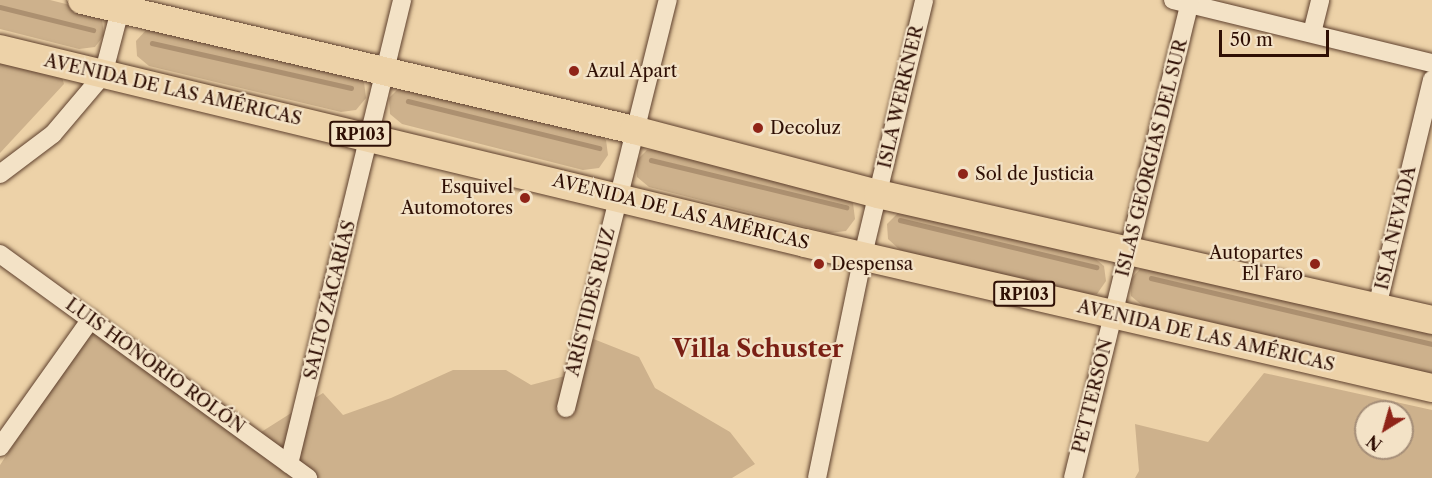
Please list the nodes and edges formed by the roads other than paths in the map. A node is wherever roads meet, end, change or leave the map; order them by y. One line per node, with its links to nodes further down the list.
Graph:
1 (82, 0): 8 (main road)
2 (402, 0): 12 (street, SALTO ZACARÍAS)
3 (668, 0): 15 (street, ARÍSTIDES RUIZ)
4 (924, 0): 18 (street, ISLA WERKNER)
5 (1320, 0): 9 (street)
6 (1184, 1): 9 (street); 20 (street, ISLAS GEORGIAS DEL SUR)
7 (150, 7): 8 (main road); 12 (main road)
8 (120, 10): 13 (street)
9 (1312, 33): 11 (street)
10 (0, 49): 13 (main road, AVENIDA DE LAS AMÉRICAS / RP103)
11 (1432, 63)
12 (385, 71): 15 (main road); 16 (street, SALTO ZACARÍAS)
13 (103, 75): 16 (main road, AVENIDA DE LAS AMÉRICAS / RP103); 17 (street)
14 (1432, 80): 23 (street, ISLA NEVADA)
15 (634, 130): 18 (main road); 19 (street, ARÍSTIDES RUIZ)
16 (370, 136): 19 (main road, AVENIDA DE LAS AMÉRICAS / RP103); 30 (street, SALTO ZACARÍAS)
17 (0, 174)
18 (878, 194): 20 (main road); 22 (street, ISLA WERKNER)
19 (617, 196): 22 (main road, AVENIDA DE LAS AMÉRICAS / RP103); 28 (street, ARÍSTIDES RUIZ)
20 (1130, 251): 23 (main road); 24 (street, ISLAS GEORGIAS DEL SUR)
21 (0, 254): 25 (street, LUIS HONORIO ROLÓN)
22 (863, 255): 24 (main road, AVENIDA DE LAS AMÉRICAS / RP103); 32 (street, ISLA WERKNER)
23 (1377, 307): 26 (main road)
24 (1113, 315): 27 (main road, AVENIDA DE LAS AMÉRICAS / RP103); 33 (street, PETTERSON)
25 (91, 319): 29 (street); 30 (street, LUIS HONORIO ROLÓN)
26 (1432, 320)
27 (1432, 388)
28 (566, 408)
29 (0, 447)
30 (289, 464): 31 (street, LUIS HONORIO ROLÓN)
31 (308, 478)
32 (817, 478)
33 (1073, 478)

